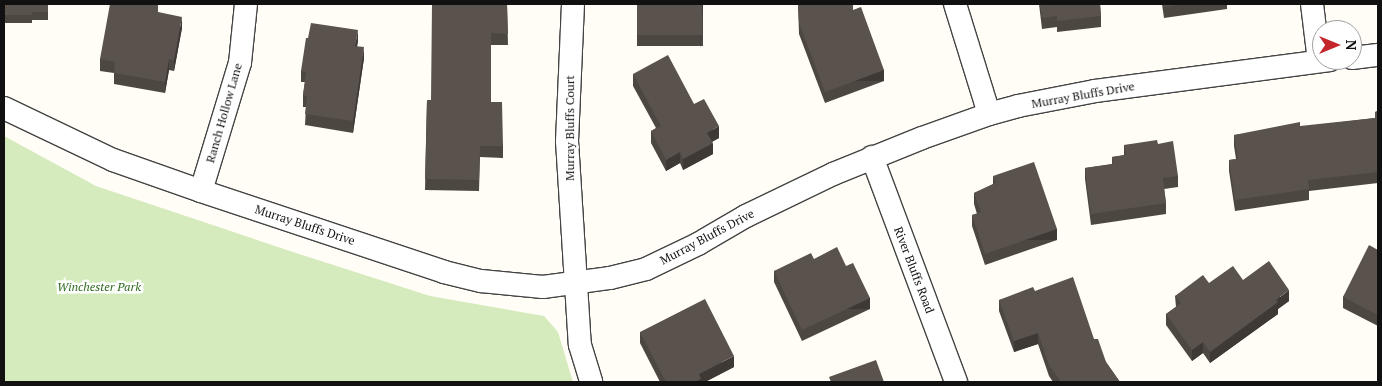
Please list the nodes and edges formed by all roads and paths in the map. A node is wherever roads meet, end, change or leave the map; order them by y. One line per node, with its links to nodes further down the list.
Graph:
1 (246, 4): 12 (street, Ranch Hollow Lane)
2 (573, 4): 13 (street, Murray Bluffs Court)
3 (955, 4): 10 (street)
4 (1312, 4): 5 (street)
5 (1316, 20)
6 (1378, 55): 7 (street)
7 (1362, 57)
8 (1312, 63): 10 (street, Murray Bluffs Drive)
9 (4, 108): 12 (street, Murray Bluffs Drive)
10 (989, 114): 11 (street, Murray Bluffs Drive)
11 (872, 157): 13 (street, Murray Bluffs Drive); 15 (street, River Bluffs Road)
12 (201, 192): 13 (street, Murray Bluffs Drive)
13 (577, 282): 14 (street, Murray Bluffs Court)
14 (591, 382)
15 (956, 382)

